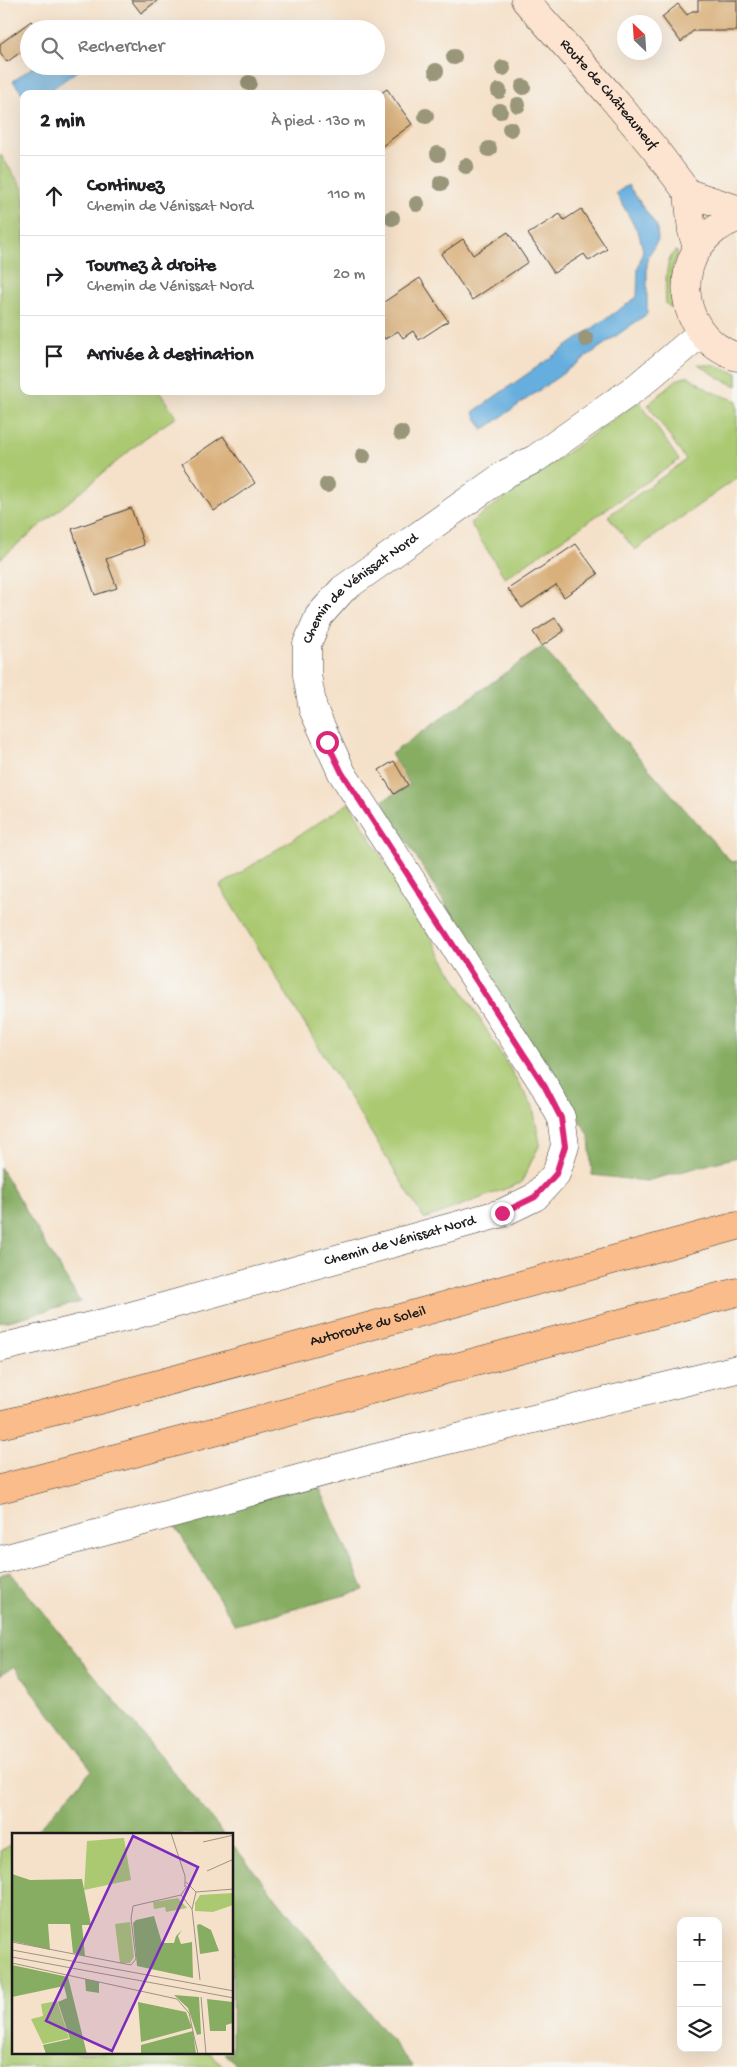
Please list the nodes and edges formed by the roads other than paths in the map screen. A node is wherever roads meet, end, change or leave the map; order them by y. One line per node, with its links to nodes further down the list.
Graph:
1 (525, 0): 2 (main road, Route de Châteauneuf)
2 (688, 193): 3 (main road); 5 (main road)
3 (737, 209)
4 (737, 218): 5 (main road)
5 (697, 248): 6 (main road)
6 (701, 334): 7 (main road); 10 (street, Chemin de Vénissat Nord)
7 (737, 357)
8 (737, 1226): 12 (highway, Autoroute du Soleil)
9 (737, 1292): 13 (highway)
10 (0, 1348)
11 (737, 1369): 14 (street)
12 (0, 1425)
13 (0, 1489)
14 (0, 1560)

